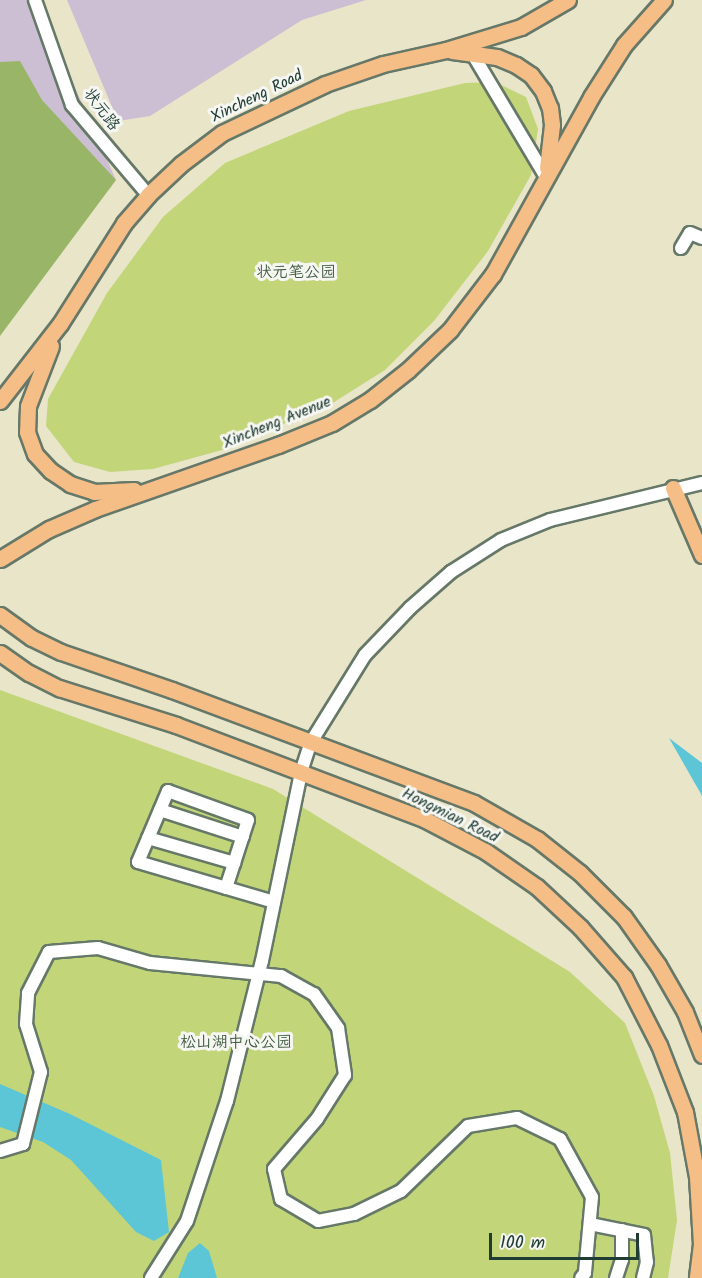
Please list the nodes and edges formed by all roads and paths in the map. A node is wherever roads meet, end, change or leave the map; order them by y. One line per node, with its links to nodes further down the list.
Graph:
1 (35, 0): 7 (street, 状元路)
2 (568, 0): 4 (main road, Xincheng Road)
3 (664, 0): 6 (main road, Xincheng Avenue)
4 (446, 50): 5 (main road); 7 (main road, Xincheng Road)
5 (472, 53): 6 (street); 6 (main road)
6 (546, 177): 13 (main road, Xincheng Avenue)
7 (148, 195): 10 (main road, Xincheng Road)
8 (702, 238): 9 (street)
9 (681, 248)
10 (60, 324): 11 (main road, Xincheng Road); 13 (main road)
11 (0, 401)
12 (702, 483): 14 (street)
13 (162, 485): 16 (main road, Xincheng Avenue)
14 (673, 488): 15 (main road); 19 (street)
15 (702, 555)
16 (0, 559)
17 (0, 615): 19 (main road, Hongmian Road)
18 (0, 653): 20 (main road, Hongmian Road)
19 (311, 742): 20 (street); 28 (main road, Hongmian Road)
20 (301, 772): 26 (street); 36 (main road, Hongmian Road)
21 (160, 810): 22 (street); 22 (street); 23 (street)
22 (243, 837): 24 (street)
23 (148, 838): 24 (street); 25 (street)
24 (234, 863): 25 (street)
25 (226, 888): 26 (street)
26 (274, 902): 27 (street)
27 (259, 975): 29 (street); 30 (street); 32 (street)
28 (702, 1055)
29 (0, 1151)
30 (590, 1224): 31 (street); 33 (street)
31 (622, 1230): 34 (street); 35 (street)
32 (151, 1278)
33 (582, 1278)
34 (616, 1278)
35 (643, 1278)
36 (698, 1278)

